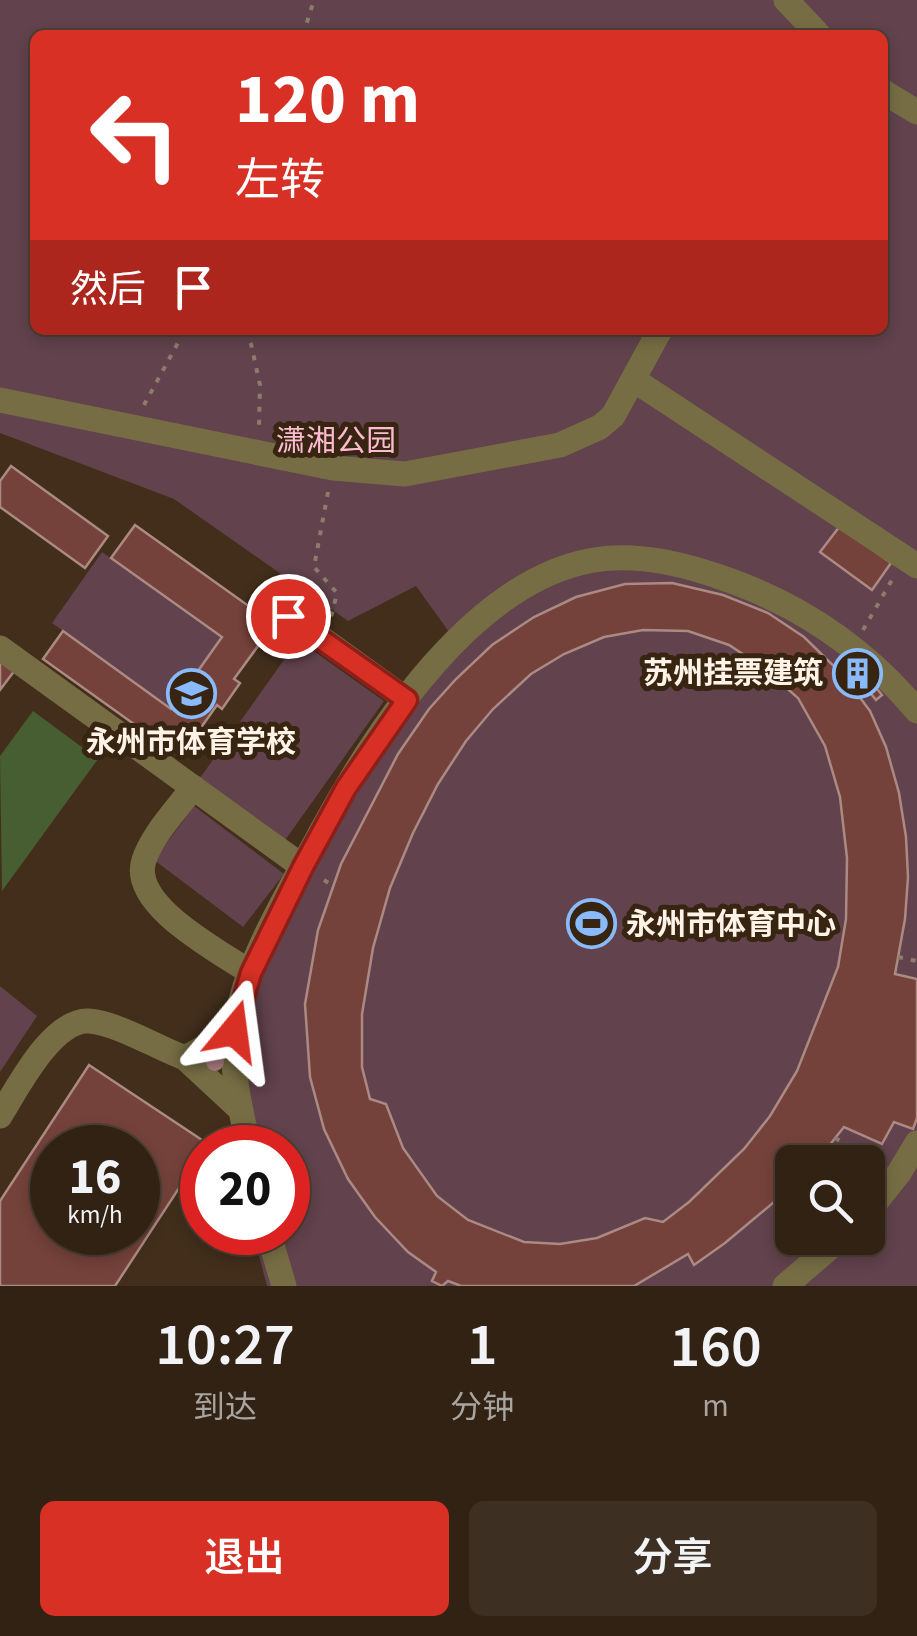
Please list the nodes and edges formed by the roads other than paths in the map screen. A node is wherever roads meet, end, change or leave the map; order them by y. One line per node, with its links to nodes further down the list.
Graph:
1 (786, 0): 2 (street)
2 (814, 30)
3 (888, 95): 4 (street)
4 (917, 112)
5 (657, 335): 6 (street)
6 (634, 380): 7 (street); 8 (street)
7 (0, 400)
8 (911, 561)
9 (288, 616): 11 (street)
10 (0, 648): 13 (street)
11 (407, 700): 12 (street); 14 (street)
12 (917, 712)
13 (193, 788): 14 (street); 15 (street)
14 (303, 867): 15 (street)
15 (251, 973): 16 (street)
16 (234, 1031): 17 (street); 18 (street)
17 (186, 1058): 18 (street); 19 (street)
18 (242, 1110): 20 (street)
19 (0, 1116)
20 (245, 1125)
21 (917, 1142): 22 (street)
22 (885, 1191)
23 (275, 1255): 25 (street)
24 (822, 1255): 26 (street)
25 (284, 1286)
26 (786, 1286)

